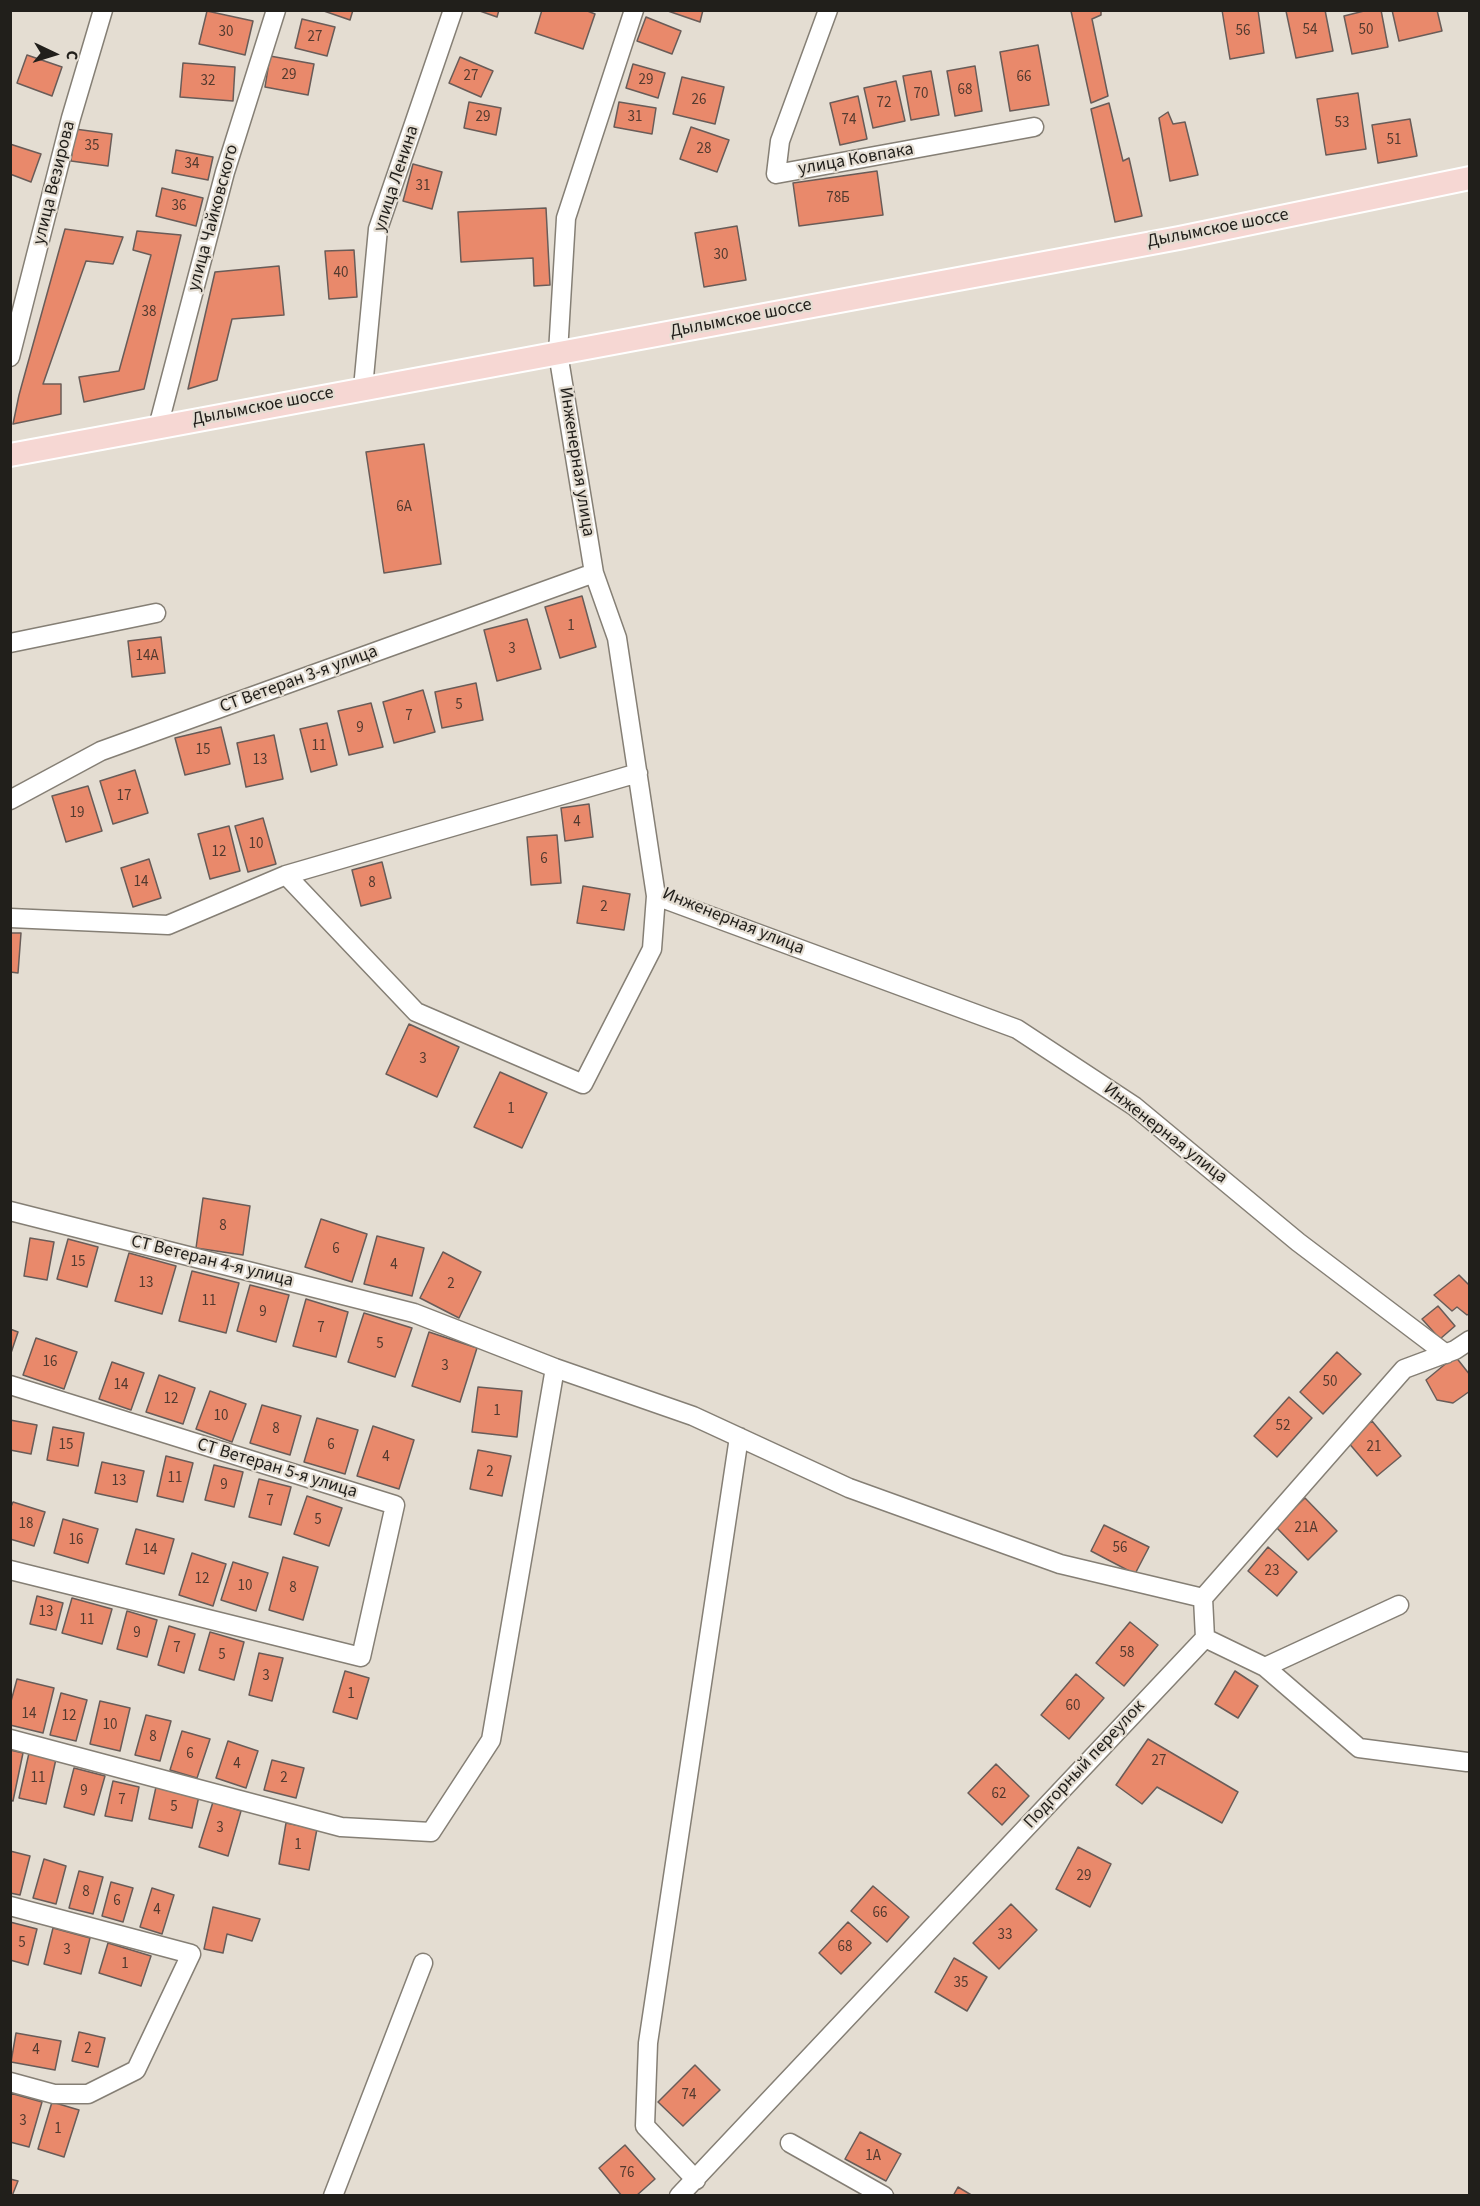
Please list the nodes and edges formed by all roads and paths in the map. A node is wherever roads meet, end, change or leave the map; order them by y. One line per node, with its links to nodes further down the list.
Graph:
1 (103, 10): 9 (street, улица Везирова)
2 (276, 10): 11 (street, улица Чайковского)
3 (453, 10): 10 (street, улица Ленина)
4 (634, 10): 8 (street, Инженерная улица)
5 (828, 10): 6 (street, улица Ковпака)
6 (1034, 127)
7 (1470, 178): 8 (main road, Дылымское шоссе)
8 (558, 353): 10 (main road, Дылымское шоссе); 13 (street, Инженерная улица)
9 (10, 357)
10 (363, 388): 11 (main road, Дылымское шоссе)
11 (158, 427): 12 (main road, Дылымское шоссе)
12 (10, 455)
13 (594, 573): 16 (street, Инженерная улица); 17 (street, СТ Ветеран 3-я улица)
14 (156, 613): 15 (street)
15 (10, 643)
16 (638, 773): 18 (street); 19 (street, Инженерная улица)
17 (10, 800)
18 (286, 875): 19 (street); 20 (street)
19 (656, 896): 23 (street, Инженерная улица)
20 (10, 918)
21 (10, 1211): 24 (street, СТ Ветеран 4-я улица)
22 (1470, 1340): 23 (street)
23 (1446, 1354): 28 (street)
24 (555, 1368): 26 (street, СТ Ветеран 4-я улица); 32 (street)
25 (10, 1385): 27 (street, СТ Ветеран 5-я улица)
26 (740, 1437): 28 (street, СТ Ветеран 4-я улица); 38 (street)
27 (10, 1570)
28 (1203, 1598): 30 (street)
29 (1399, 1605): 31 (street)
30 (1205, 1638): 31 (street); 38 (street, Подгорный переулок)
31 (1265, 1667): 33 (street)
32 (10, 1739)
33 (1467, 1762)
34 (10, 1906): 36 (street)
35 (423, 1963): 39 (street)
36 (10, 2082)
37 (790, 2143): 41 (street)
38 (696, 2180): 40 (street, Подгорный переулок)
39 (333, 2196)
40 (679, 2196)
41 (884, 2196)

